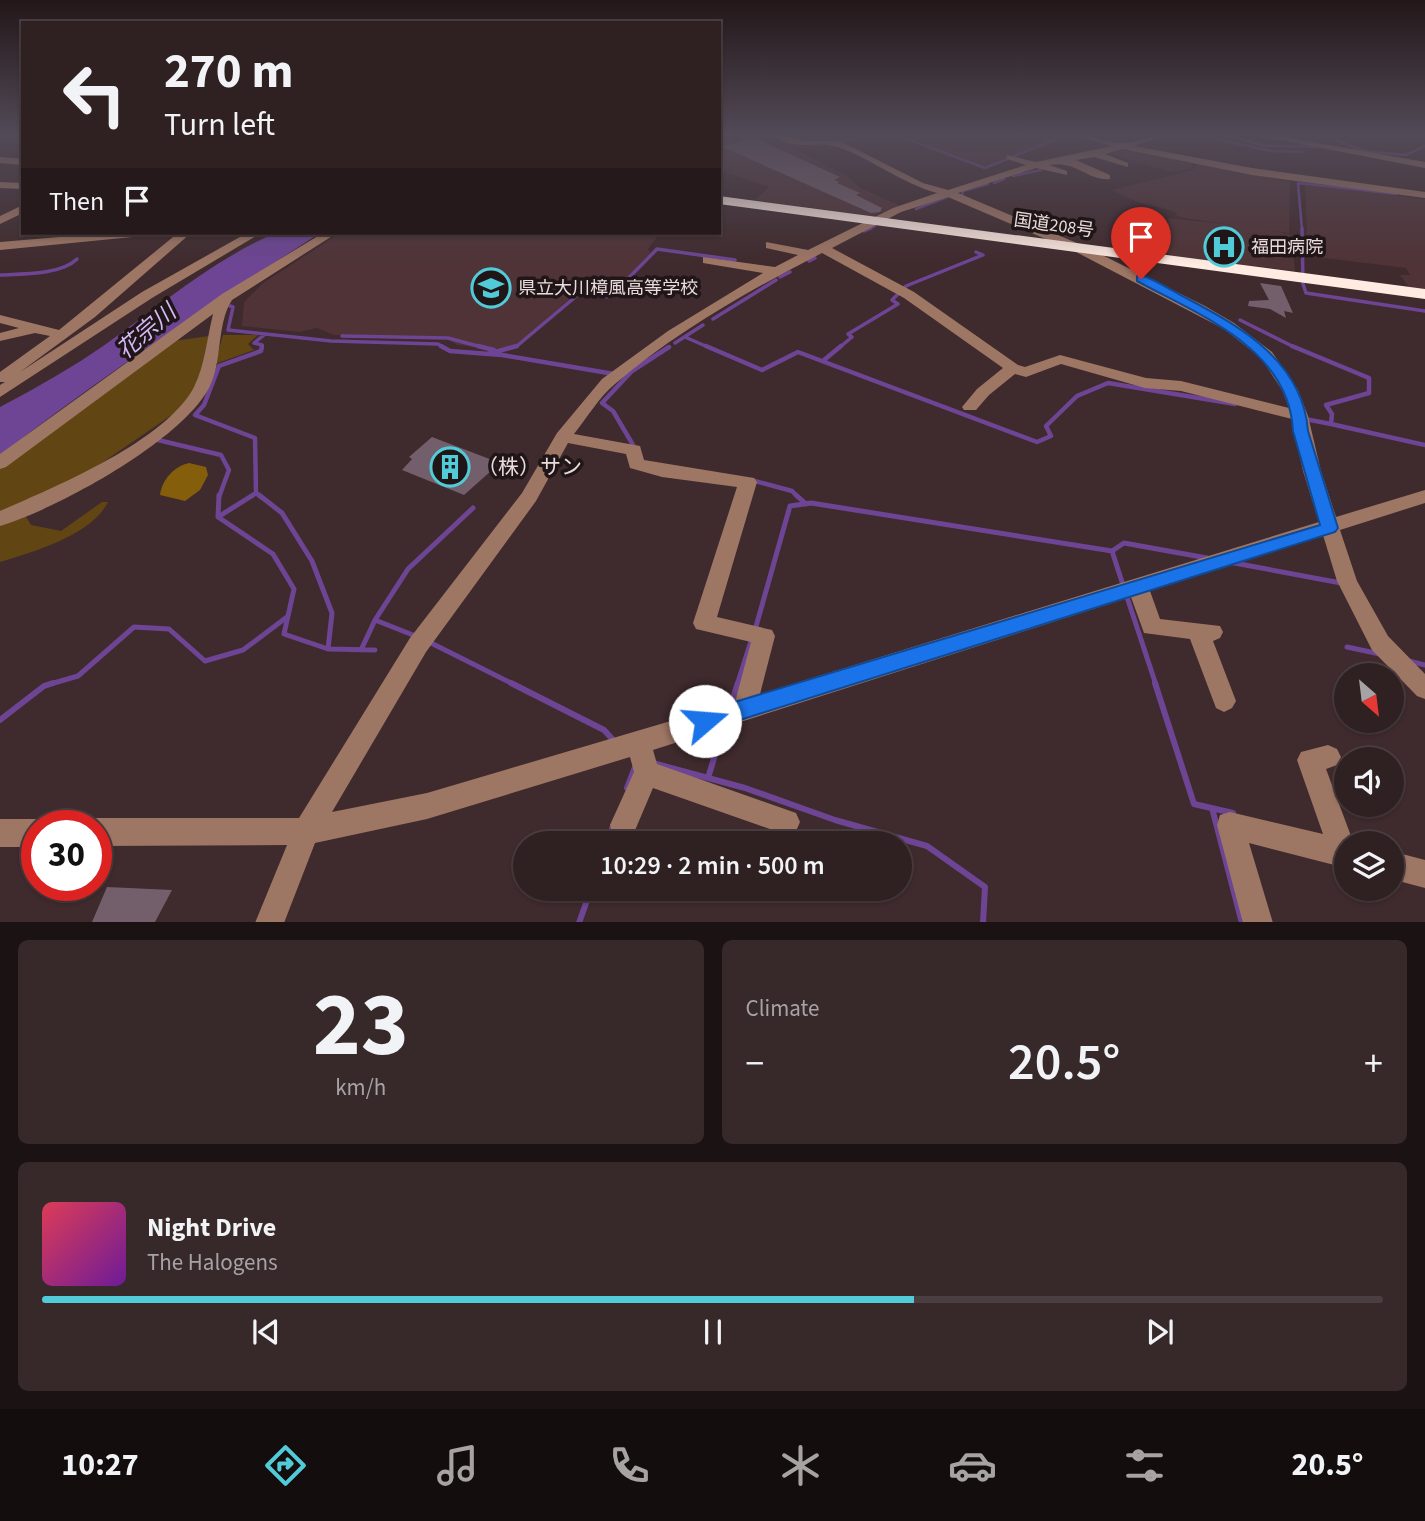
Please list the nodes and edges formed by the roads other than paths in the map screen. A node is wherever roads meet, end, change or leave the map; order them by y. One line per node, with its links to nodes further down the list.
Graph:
1 (908, 179): 8 (street)
2 (991, 179): 8 (street)
3 (1098, 179): 7 (street)
4 (1286, 179): 9 (street)
5 (0, 185): 6 (street)
6 (21, 186)
7 (1100, 186)
8 (948, 193): 13 (street); 20 (street)
9 (1425, 195)
10 (721, 200): 13 (highway, 国道208号)
11 (21, 209): 12 (street)
12 (2, 218)
13 (877, 220): 20 (highway, 国道208号); 21 (street)
14 (121, 235): 19 (street)
15 (183, 235): 28 (street)
16 (252, 235): 32 (street)
17 (328, 235): 25 (street)
18 (770, 245): 21 (street)
19 (0, 246)
20 (1080, 249): 24 (highway, 国道208号); 34 (street)
21 (815, 251): 23 (street); 30 (street)
22 (707, 260): 23 (street)
23 (776, 271): 35 (street)
24 (1425, 294)
25 (227, 297): 36 (street); 38 (street)
26 (2, 321): 27 (street)
27 (33, 329): 28 (street); 29 (street)
28 (61, 335): 31 (street)
29 (0, 337)
30 (1013, 368): 33 (street); 34 (street)
31 (0, 379)
32 (0, 392)
33 (970, 407)
34 (1300, 418): 39 (street)
35 (563, 437): 43 (street); 48 (street)
36 (0, 463)
37 (1425, 496): 39 (street)
38 (0, 519)
39 (1329, 528): 40 (street); 41 (street)
40 (1128, 590): 42 (street); 43 (street)
41 (1425, 689)
42 (1224, 701)
43 (746, 708): 44 (street)
44 (636, 756): 46 (street); 47 (street); 48 (street)
45 (1328, 757): 49 (street)
46 (788, 822)
47 (623, 825)
48 (306, 831): 50 (street); 56 (street)
49 (1336, 831)
50 (112, 832)
51 (0, 833): 52 (street)
52 (21, 833)
53 (1334, 845): 57 (street)
54 (1404, 868): 55 (street)
55 (1425, 874)
56 (269, 922)
57 (1258, 922)

